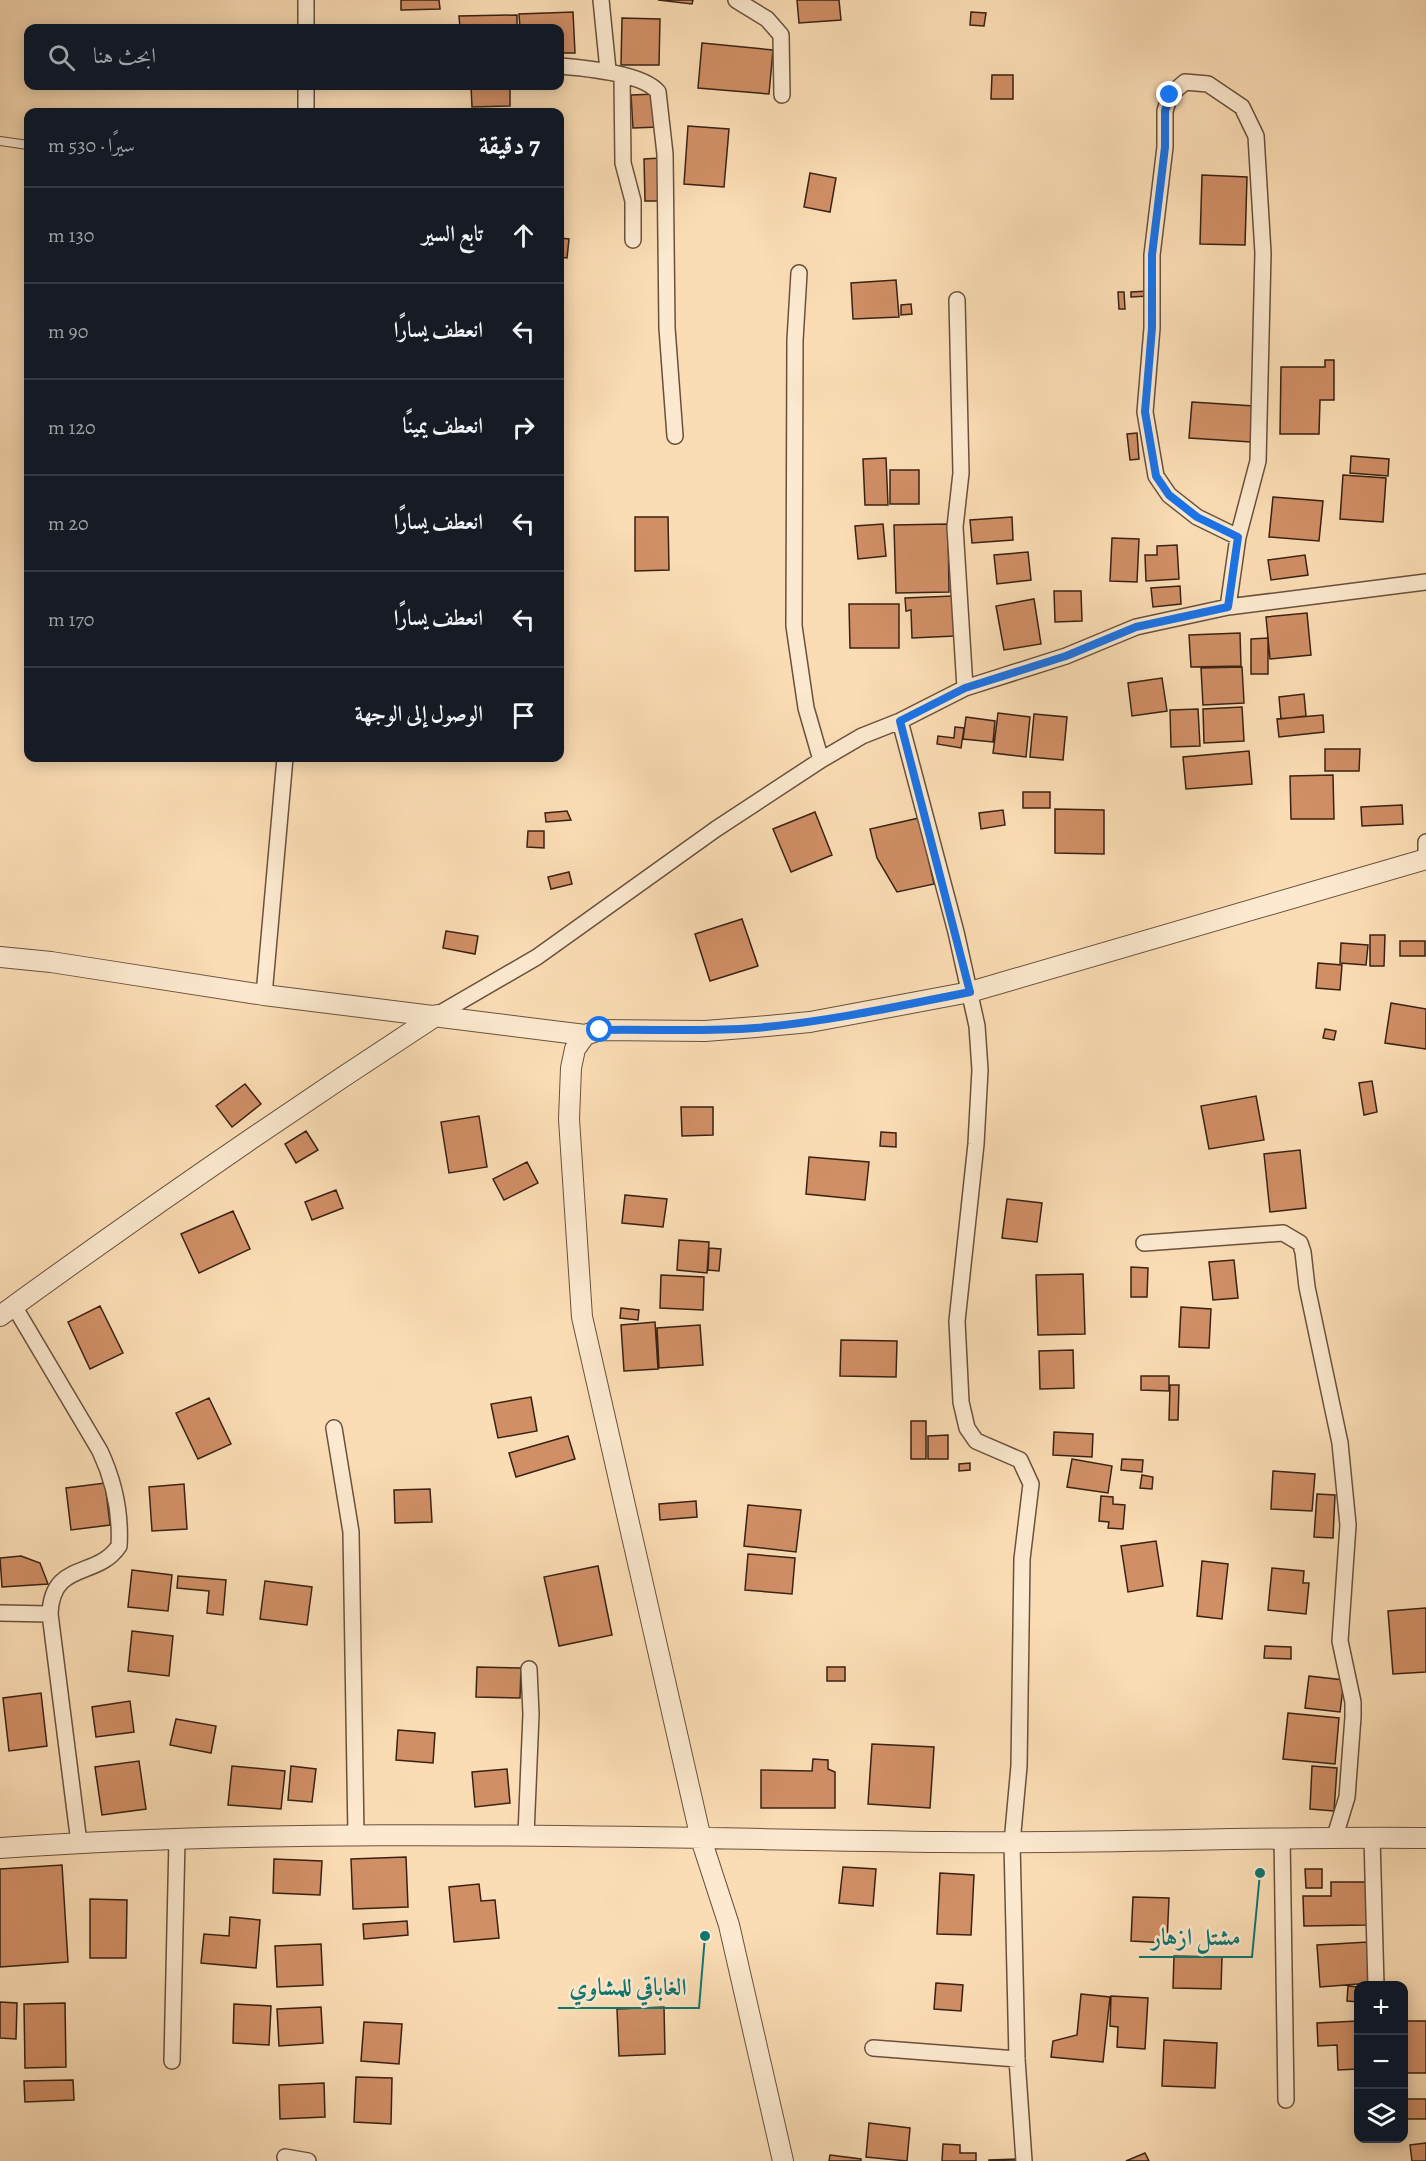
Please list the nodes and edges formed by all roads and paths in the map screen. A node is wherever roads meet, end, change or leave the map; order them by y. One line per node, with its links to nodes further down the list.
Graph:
1 (306, 0): 4 (street)
2 (601, 0): 6 (street)
3 (736, 0): 8 (street)
4 (306, 24)
5 (564, 67): 6 (street)
6 (615, 74): 12 (street); 15 (street)
7 (306, 90): 9 (street)
8 (782, 95)
9 (306, 108)
10 (0, 141): 11 (lane)
11 (24, 144)
12 (633, 240)
13 (799, 273): 21 (street)
14 (957, 300): 19 (street)
15 (675, 436)
16 (1238, 537): 16 (street); 18 (street)
17 (1426, 582): 18 (street)
18 (1228, 607): 19 (street)
19 (965, 688): 20 (street)
20 (900, 721): 21 (street); 26 (street)
21 (821, 760): 28 (street)
22 (285, 762): 27 (street)
23 (1426, 842): 24 (street)
24 (1426, 859): 26 (street)
25 (0, 957): 27 (street)
26 (970, 992): 29 (street); 45 (street)
27 (264, 995): 28 (street)
28 (437, 1015): 29 (street); 31 (street)
29 (585, 1035): 42 (street)
30 (1144, 1243): 38 (street)
31 (7, 1311): 34 (street)
32 (334, 1428): 37 (street)
33 (0, 1613): 34 (street)
34 (50, 1614): 44 (street)
35 (529, 1669): 36 (street)
36 (526, 1834): 37 (street); 42 (street)
37 (356, 1836): 43 (street)
38 (1335, 1836): 39 (street); 40 (street)
39 (1282, 1837): 45 (street); 51 (street)
40 (1372, 1837): 41 (street); 47 (street)
41 (1426, 1838)
42 (701, 1839): 45 (street); 54 (street)
43 (177, 1840): 44 (street); 50 (street)
44 (79, 1843): 46 (street)
45 (1012, 1843): 49 (street)
46 (0, 1848)
47 (1376, 1981)
48 (873, 2048): 49 (street)
49 (1017, 2058): 55 (street)
50 (172, 2061)
51 (1286, 2100)
52 (285, 2157): 53 (street)
53 (308, 2161)
54 (783, 2161)
55 (1024, 2161)

